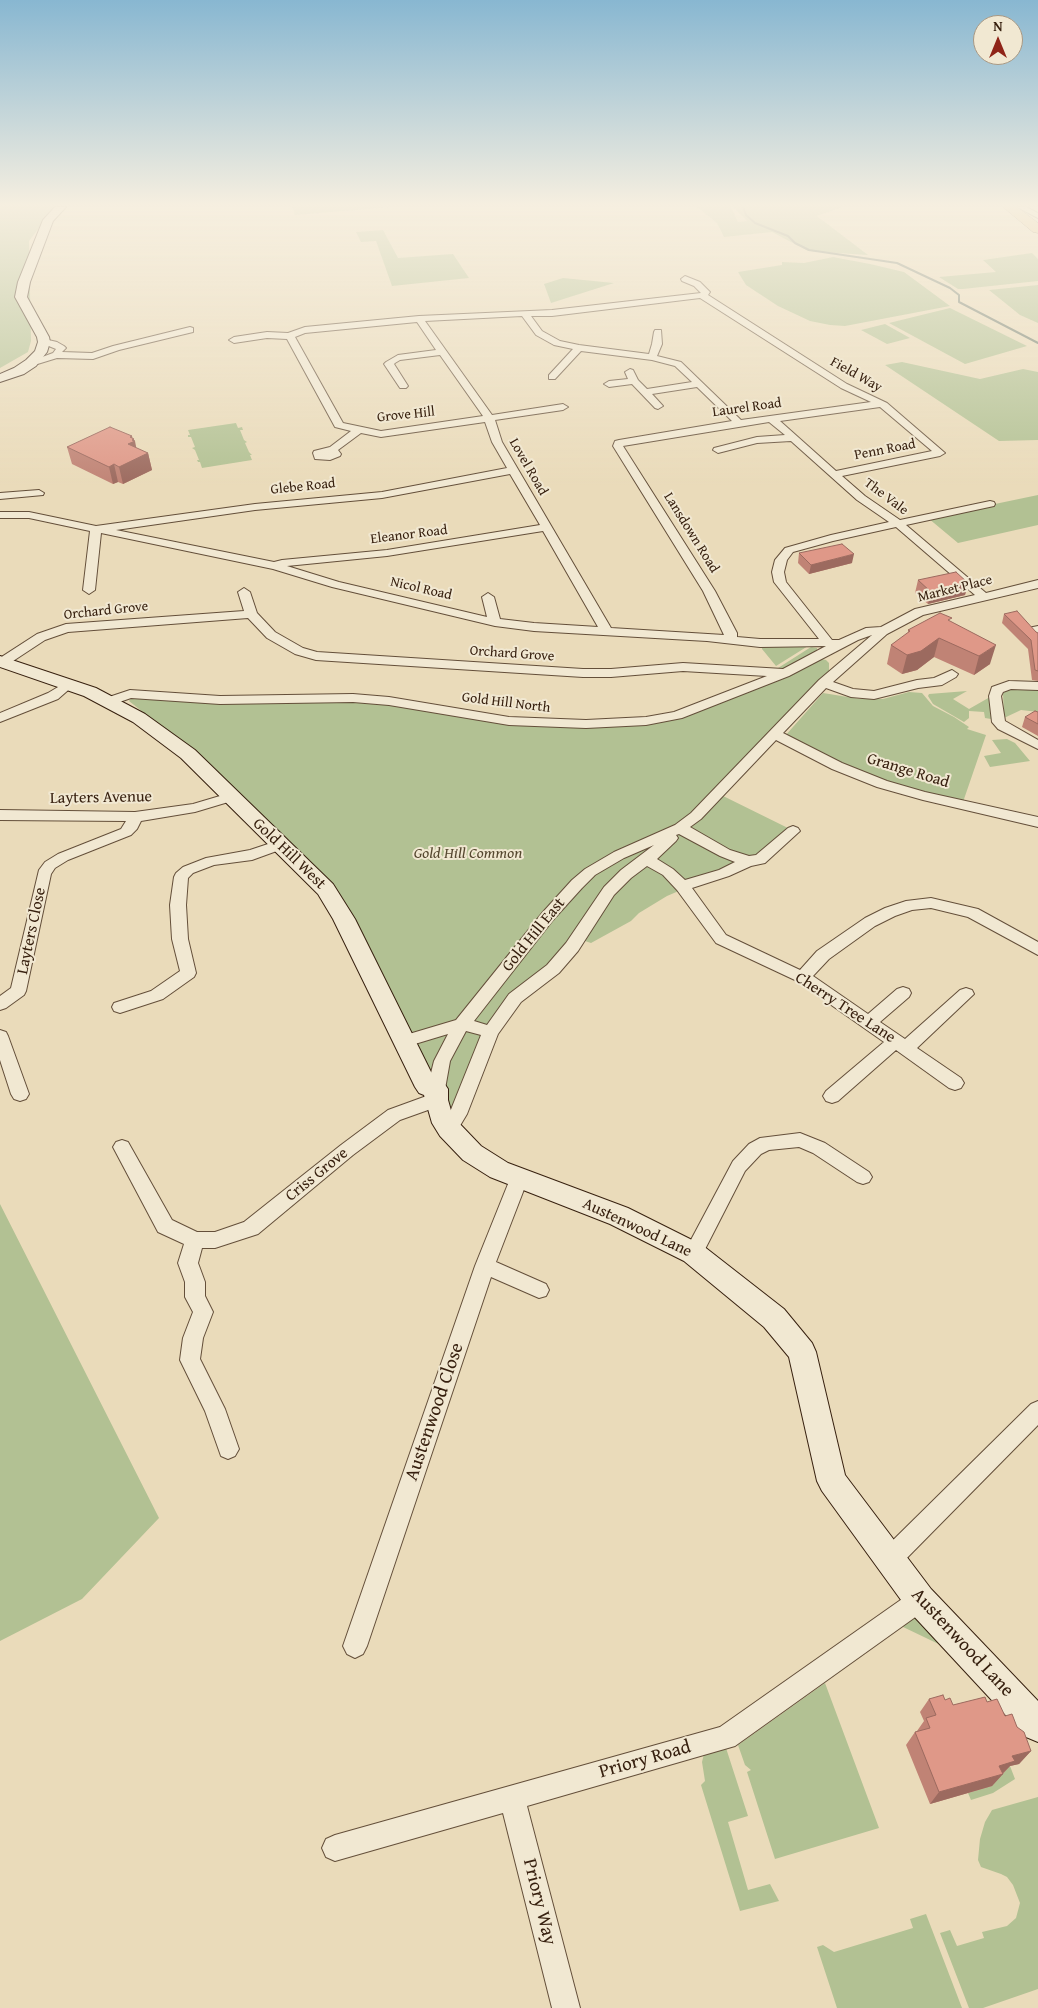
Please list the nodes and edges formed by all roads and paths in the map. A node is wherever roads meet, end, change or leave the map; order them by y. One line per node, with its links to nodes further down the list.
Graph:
1 (23, 301): 10 (street)
2 (661, 301): 4 (street)
3 (710, 301): 22 (street, Field Way)
4 (524, 314): 5 (street); 11 (street)
5 (419, 320): 8 (street); 12 (street, Lovel Road)
6 (190, 330): 13 (street)
7 (658, 332): 14 (street)
8 (290, 336): 9 (street); 28 (street, Grove Hill)
9 (234, 340)
10 (44, 342): 13 (street); 15 (street)
11 (579, 348): 14 (street); 16 (street)
12 (441, 352): 20 (street); 25 (street, Lovel Road)
13 (56, 355): 15 (street)
14 (652, 357): 19 (street)
15 (31, 363): 17 (street)
16 (552, 377)
17 (0, 378)
18 (609, 384): 21 (street)
19 (700, 384): 21 (street); 27 (street)
20 (403, 386)
21 (646, 392): 23 (street)
22 (881, 404): 26 (street, Laurel Road); 33 (street, Field Way)
23 (658, 406)
24 (563, 407): 25 (street, Grove Hill)
25 (489, 418): 28 (street, Grove Hill); 34 (street, Lovel Road)
26 (772, 418): 27 (street, Laurel Road); 29 (street, The Vale)
27 (739, 422): 30 (street, Laurel Road)
28 (358, 430): 31 (street)
29 (793, 438): 32 (street); 35 (street, The Vale)
30 (618, 446): 55 (street, Lansdown Road)
31 (332, 450)
32 (718, 450)
33 (940, 453): 35 (street, Penn Road)
34 (513, 470): 41 (street, Lovel Road); 42 (street, Glebe Road)
35 (835, 474): 40 (street, The Vale)
36 (39, 493): 37 (street)
37 (0, 496)
38 (990, 504): 40 (street)
39 (0, 515): 42 (street, Nicol Road)
40 (897, 523): 48 (street, The Vale); 56 (street)
41 (547, 527): 43 (street, Eleanor Road); 53 (street, Lovel Road)
42 (96, 529): 43 (street, Nicol Road); 45 (street)
43 (275, 566): 50 (street, Nicol Road)
44 (1038, 584): 48 (street, Market Place)
45 (89, 590)
46 (244, 592): 49 (street, Orchard Grove)
47 (488, 597): 50 (street)
48 (984, 597): 52 (street, Market Place)
49 (251, 614): 57 (street, Orchard Grove); 59 (street, Orchard Grove)
50 (495, 622): 53 (street, Nicol Road)
51 (1038, 630): 54 (street)
52 (882, 631): 56 (street, Gold Hill North); 58 (street, Gold Hill East)
53 (607, 632): 55 (street, Nicol Road)
54 (1038, 637)
55 (730, 639): 56 (street, Nicol Road)
56 (827, 648): 58 (street); 59 (street, Gold Hill North)
57 (1, 662): 62 (street, Gold Hill West)
58 (840, 670): 61 (street, Gold Hill East)
59 (785, 673): 64 (street, Gold Hill North)
60 (952, 674): 61 (street)
61 (824, 683): 66 (street, Gold Hill East)
62 (68, 685): 64 (street, Gold Hill West); 65 (street)
63 (1038, 686): 67 (street)
64 (110, 702): 68 (street, Gold Hill West)
65 (0, 718)
66 (775, 734): 71 (street, Grange Road); 72 (street, Gold Hill East)
67 (1038, 744)
68 (230, 797): 70 (street, Layters Avenue); 74 (street, Gold Hill West)
69 (0, 815): 70 (street, Layters Avenue)
70 (135, 818): 83 (street, Layters Close)
71 (1038, 822)
72 (675, 831): 75 (street, Gold Hill East); 76 (street); 77 (street)
73 (793, 831): 77 (street)
74 (280, 844): 84 (street); 89 (street, Gold Hill West)
75 (619, 855): 76 (street, Cherry Tree Lane); 86 (street, Gold Hill East)
76 (645, 861): 78 (street, Cherry Tree Lane); 87 (street, Gold Hill East)
77 (748, 861): 78 (street)
78 (682, 886): 80 (street, Cherry Tree Lane)
79 (1038, 949): 80 (street)
80 (803, 976): 85 (street, Cherry Tree Lane)
81 (903, 993): 85 (street)
82 (966, 994): 90 (street)
83 (0, 1004)
84 (120, 1007)
85 (869, 1022): 90 (street, Cherry Tree Lane)
86 (462, 1024): 87 (street); 89 (street); 93 (street, Gold Hill East)
87 (491, 1032): 95 (street, Gold Hill East)
88 (0, 1036): 92 (street)
89 (405, 1041): 93 (street, Gold Hill West)
90 (901, 1045): 91 (street, Cherry Tree Lane); 94 (street)
91 (955, 1083)
92 (20, 1094)
93 (436, 1094): 95 (street, Austenwood Lane); 99 (street, Criss Grove)
94 (832, 1096)
95 (449, 1129): 98 (street, Austenwood Lane)
96 (122, 1147): 99 (street, Criss Grove)
97 (863, 1177): 100 (street)
98 (520, 1179): 100 (street, Austenwood Lane); 101 (street, Austenwood Close)
99 (195, 1240): 104 (street)
100 (693, 1253): 105 (street, Austenwood Lane)
101 (485, 1266): 102 (street); 107 (street, Austenwood Close)
102 (539, 1290)
103 (1038, 1411): 105 (street)
104 (228, 1449)
105 (889, 1560): 106 (street, Austenwood Lane)
106 (920, 1600): 108 (street, Austenwood Lane); 109 (street, Priory Road)
107 (355, 1646)
108 (1038, 1725)
109 (512, 1797): 110 (street, Priory Road); 111 (street, Priory Way)
110 (335, 1848)
111 (566, 2008)

